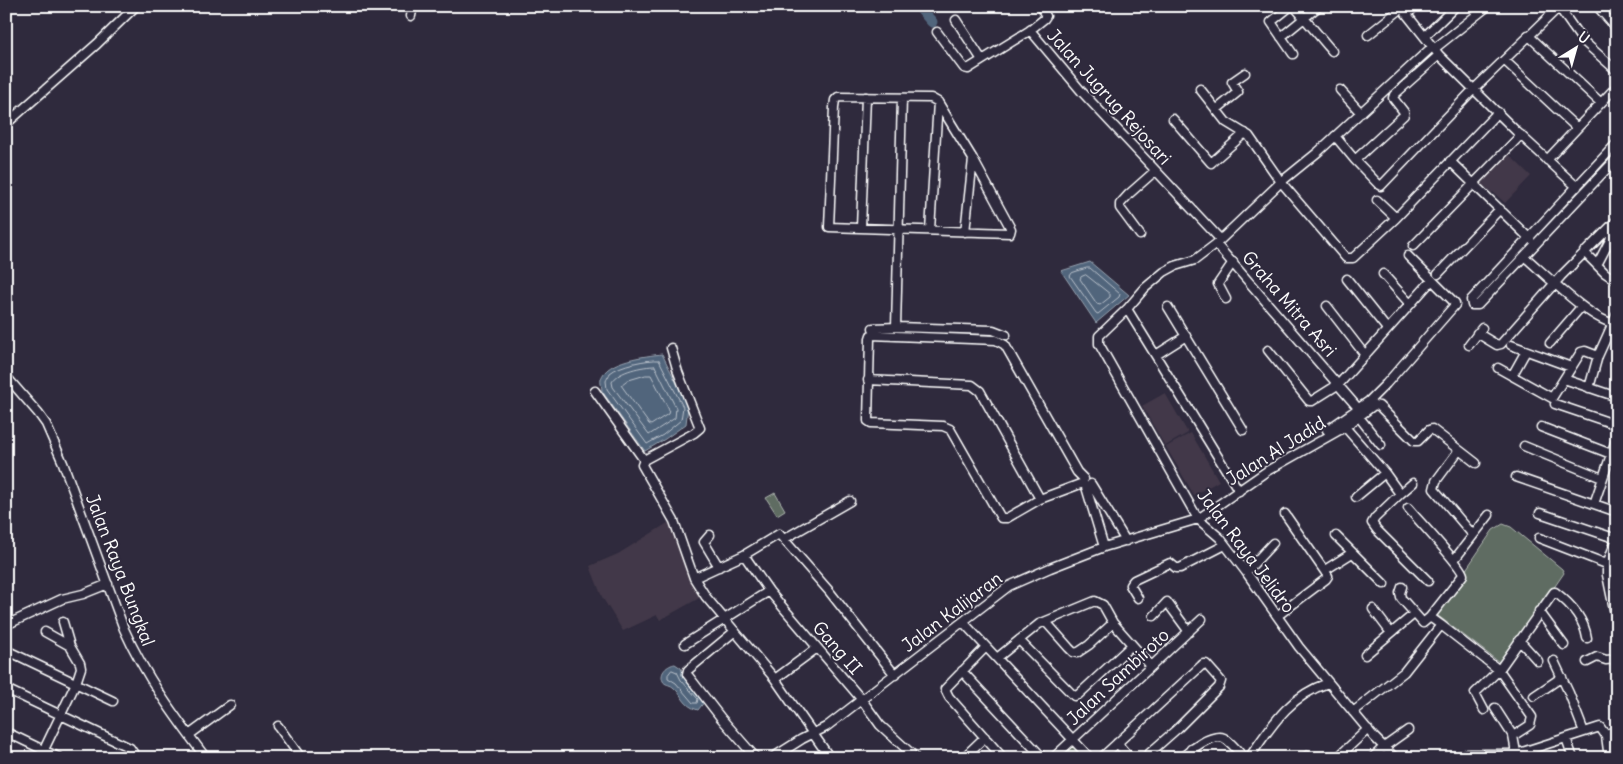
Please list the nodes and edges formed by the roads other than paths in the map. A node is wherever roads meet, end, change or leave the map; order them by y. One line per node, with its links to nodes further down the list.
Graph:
1 (136, 6): 41 (street)
2 (410, 6): 12 (street)
3 (1040, 6): 16 (street)
4 (1292, 6): 13 (street); 21 (street)
5 (1319, 6): 13 (street)
6 (1416, 6): 11 (street)
7 (1456, 6): 20 (street)
8 (1488, 6): 22 (street)
9 (1558, 6): 19 (street); 27 (street)
10 (1597, 6): 15 (street)
11 (1403, 10): 18 (street); 20 (street)
12 (411, 16)
13 (1303, 18): 21 (street); 23 (street)
14 (956, 20): 25 (street)
15 (1617, 29)
16 (1030, 30): 25 (street, Jalan Jugrug Rejosari); 52 (street, Jalan Jugrug Rejosari)
17 (937, 32): 25 (street, Jalan Jugrug Rejosari)
18 (1368, 35)
19 (1528, 35): 26 (street); 36 (street)
20 (1425, 36): 22 (street)
21 (1282, 37): 24 (street)
22 (1435, 50): 31 (street); 39 (street); 48 (street)
23 (1332, 51)
24 (1294, 54)
25 (982, 60)
26 (1504, 60): 31 (street); 42 (street)
27 (1617, 71)
28 (1245, 72): 37 (street)
29 (1617, 86): 36 (street)
30 (1200, 89): 37 (street)
31 (1474, 89): 38 (street); 48 (street)
32 (1340, 90): 39 (street)
33 (866, 97): 34 (street); 62 (street); 62 (street)
34 (902, 98): 35 (street); 63 (street)
35 (938, 102): 47 (street); 64 (street)
36 (1600, 103): 42 (street)
37 (1216, 110): 43 (street)
38 (1498, 112): 45 (street); 50 (street)
39 (1360, 113): 44 (street)
40 (1173, 119): 43 (street)
41 (6, 124)
42 (1577, 128): 49 (street)
43 (1245, 133): 53 (street)
44 (1335, 136): 48 (street); 53 (street)
45 (1521, 136): 49 (street); 54 (street)
46 (1617, 143): 55 (street)
47 (973, 159): 67 (street); 67 (street)
48 (1355, 160)
49 (1547, 160): 55 (street)
50 (1450, 161): 54 (street); 58 (street)
51 (1616, 162): 65 (street)
52 (1155, 171): 68 (street); 70 (street, Jalan Jugrug Rejosari)
53 (1281, 182): 60 (street); 70 (street)
54 (1473, 183): 57 (street); 71 (street)
55 (1577, 187): 61 (street)
56 (1377, 200): 58 (street)
57 (1500, 210): 69 (street); 78 (street)
58 (1396, 218): 60 (street)
59 (1616, 221): 72 (street); 76 (street)
60 (1317, 224): 66 (street)
61 (1543, 224): 65 (street); 69 (street)
62 (861, 228): 63 (street)
63 (898, 230): 64 (street); 92 (street)
64 (930, 230): 67 (street)
65 (1550, 230): 74 (street)
66 (1310, 231)
67 (965, 232)
68 (1140, 235)
69 (1530, 238): 74 (street)
70 (1218, 241): 75 (street, Graha Mitra Asri); 88 (street)
71 (1413, 246)
72 (1584, 252): 76 (street); 82 (street)
73 (1408, 256): 80 (street)
74 (1525, 257): 82 (street)
75 (1233, 262): 83 (street); 113 (street, Graha Mitra Asri)
76 (1597, 265): 81 (street)
77 (1383, 274): 84 (street)
78 (1438, 274)
79 (1347, 279): 94 (street)
80 (1432, 280): 84 (street, Graha Mitra Asri); 118 (street)
81 (1617, 281)
82 (1555, 283): 87 (street); 99 (street)
83 (1226, 299)
84 (1410, 304): 94 (street, Graha Mitra Asri)
85 (1168, 306): 96 (street)
86 (1327, 306): 105 (street, Graha Mitra Asri)
87 (1581, 307): 90 (street); 98 (street)
88 (1127, 309): 104 (street); 148 (street, Jalan Raya Jelidro)
89 (1617, 314): 90 (street)
90 (1615, 324): 106 (street)
91 (874, 328): 92 (street)
92 (896, 328): 93 (street)
93 (948, 329): 95 (street); 97 (street)
94 (1387, 330): 105 (street, Graha Mitra Asri)
95 (1006, 335)
96 (1186, 336): 104 (street); 123 (street)
97 (948, 338): 111 (street); 135 (street)
98 (1550, 342)
99 (1468, 345)
100 (1511, 345): 103 (street)
101 (671, 348): 130 (street)
102 (1268, 350): 113 (street, Graha Mitra Asri)
103 (1526, 351): 107 (street); 110 (street)
104 (1156, 355): 137 (street)
105 (1365, 355): 113 (street, Graha Mitra Asri)
106 (1598, 356): 107 (street); 114 (street)
107 (1571, 367): 110 (street)
108 (1498, 368): 110 (street)
109 (6, 376): 169 (street, Jalan Raya Bungkal)
110 (1512, 376)
111 (868, 380): 140 (street); 140 (street)
112 (1567, 380): 114 (street)
113 (1339, 384): 118 (street, Graha Mitra Asri)
114 (1589, 388): 116 (street)
115 (595, 391): 130 (street)
116 (1617, 397)
117 (1555, 404): 120 (street)
118 (1358, 408): 124 (street)
119 (1359, 417): 121 (street, Jalan Al Jadid); 126 (street); 128 (street, Jalan Al Jadid)
120 (1617, 425)
121 (1345, 427): 132 (street); 137 (street, Jalan Al Jadid)
122 (1541, 427): 129 (street)
123 (1242, 430)
124 (1327, 430)
125 (1617, 437): 129 (street)
126 (1381, 445)
127 (1524, 446): 134 (street)
128 (1459, 450): 131 (street); 150 (street)
129 (1611, 454): 134 (street)
130 (644, 460): 167 (street)
131 (1476, 463)
132 (1385, 473): 138 (street); 139 (street)
133 (1516, 476): 142 (street)
134 (1602, 478): 142 (street)
135 (1086, 483): 140 (street); 155 (street); 158 (street)
136 (1413, 483): 138 (street)
137 (1240, 491): 148 (street, Jalan Al Jadid)
138 (1400, 494): 168 (street)
139 (1356, 497)
140 (1040, 499)
141 (850, 501): 154 (street)
142 (1594, 504): 144 (street)
143 (1408, 508): 161 (street)
144 (1617, 512)
145 (1540, 513): 153 (street)
146 (1285, 514): 165 (street)
147 (1489, 515): 150 (street)
148 (1198, 519): 155 (street, Jalan Kalijaran); 157 (street, Jalan Raya Jelidro)
149 (710, 535): 163 (street)
150 (1473, 535): 161 (street)
151 (1336, 536): 159 (street)
152 (1539, 538): 162 (street)
153 (1617, 538): 162 (street)
154 (784, 540): 160 (street); 212 (street)
155 (1126, 541): 158 (street, Jalan Kalijaran)
156 (1273, 543): 166 (street)
157 (1225, 545): 166 (street, Jalan Raya Jelidro); 173 (street)
158 (1104, 547): 183 (street, Jalan Kalijaran)
159 (1352, 553): 165 (street); 170 (street)
160 (744, 555): 163 (street); 172 (street, Gang II)
161 (1454, 560): 179 (street)
162 (1607, 564): 164 (street); 186 (street)
163 (719, 567): 167 (street)
164 (1617, 568)
165 (1324, 570): 178 (street)
166 (1246, 572): 178 (street, Jalan Raya Jelidro)
167 (694, 578): 180 (street)
168 (1428, 582)
169 (108, 584): 187 (street); 234 (street, Jalan Raya Bungkal)
170 (1384, 584)
171 (1402, 587): 176 (street)
172 (769, 591): 180 (street); 201 (street, Gang II)
173 (1138, 598)
174 (1373, 609): 192 (street)
175 (1539, 611): 193 (street); 195 (street); 198 (street)
176 (1414, 614): 179 (street); 192 (street)
177 (1154, 616): 191 (street)
178 (1277, 616): 215 (street, Jalan Raya Jelidro)
179 (1430, 617): 188 (street)
180 (724, 619): 189 (street); 196 (street)
181 (1202, 619): 191 (street, Jalan Sambiroto)
182 (63, 622): 199 (street)
183 (963, 622): 200 (street); 212 (street, Jalan Kalijaran)
184 (1046, 622): 185 (street); 185 (street); 194 (street)
185 (1113, 623): 197 (street)
186 (1617, 624)
187 (6, 625)
188 (1441, 625): 211 (street); 224 (street)
189 (735, 631): 214 (street); 250 (street)
190 (45, 632): 199 (street)
191 (1189, 632): 209 (street, Jalan Sambiroto)
192 (1390, 633): 203 (street)
193 (1587, 638)
194 (1019, 640): 197 (street); 204 (street)
195 (1520, 640): 207 (street); 211 (street)
196 (685, 644)
197 (1132, 645): 209 (street)
198 (1564, 645)
199 (70, 646): 216 (street)
200 (986, 647): 204 (street); 210 (street)
201 (817, 648): 214 (street); 219 (street, Gang II)
202 (6, 650): 216 (street)
203 (1364, 655)
204 (997, 658): 238 (street)
205 (1617, 659): 208 (street)
206 (1554, 661): 213 (street)
207 (1538, 662)
208 (1586, 662)
209 (1151, 666): 238 (street, Jalan Sambiroto)
210 (962, 670): 236 (street); 255 (street)
211 (1500, 670): 223 (street); 235 (street)
212 (895, 674): 219 (street, Jalan Kalijaran)
213 (1562, 677): 218 (street); 231 (street)
214 (775, 679): 232 (street)
215 (1328, 682): 224 (street, Jalan Raya Jelidro); 264 (street)
216 (76, 683): 220 (street); 225 (street)
217 (6, 689): 225 (street)
218 (1534, 696)
219 (862, 700): 232 (street, Jalan Kalijaran); 243 (street, Gang II)
220 (113, 701)
221 (230, 705): 234 (street)
222 (1495, 708): 235 (street)
223 (1484, 710)
224 (1354, 712): 227 (street, Jalan Raya Jelidro)
225 (60, 715): 242 (street); 247 (street)
226 (278, 726): 249 (street)
227 (1368, 730): 240 (street, Jalan Raya Jelidro); 265 (street)
228 (1408, 730): 240 (street)
229 (1617, 731): 233 (street)
230 (6, 732): 242 (street)
231 (1584, 732): 233 (street); 237 (street)
232 (813, 734): 251 (street, Jalan Kalijaran); 252 (street)
233 (1605, 734): 270 (street)
234 (189, 735): 248 (street, Jalan Raya Bungkal)
235 (1513, 736): 244 (street)
236 (985, 737): 253 (street); 254 (street)
237 (1566, 738): 244 (street); 269 (street)
238 (1073, 740): 256 (street, Jalan Sambiroto); 257 (street)
239 (1117, 743): 258 (street); 259 (street); 260 (street)
240 (1384, 747): 266 (street); 267 (street, Jalan Raya Jelidro)
241 (1191, 749): 261 (street); 262 (street); 263 (street)
242 (44, 750): 245 (street); 246 (street)
243 (914, 756)
244 (1517, 756): 268 (street)
245 (40, 758)
246 (60, 758)
247 (133, 758)
248 (206, 758)
249 (301, 758)
250 (756, 758)
251 (772, 758)
252 (830, 758)
253 (963, 758)
254 (1004, 758)
255 (1043, 758)
256 (1053, 758)
257 (1090, 758)
258 (1101, 758)
259 (1130, 758)
260 (1144, 758)
261 (1181, 758)
262 (1198, 758)
263 (1244, 758)
264 (1248, 758)
265 (1337, 758)
266 (1372, 758)
267 (1395, 758)
268 (1454, 758)
269 (1573, 758)
270 (1609, 758)

